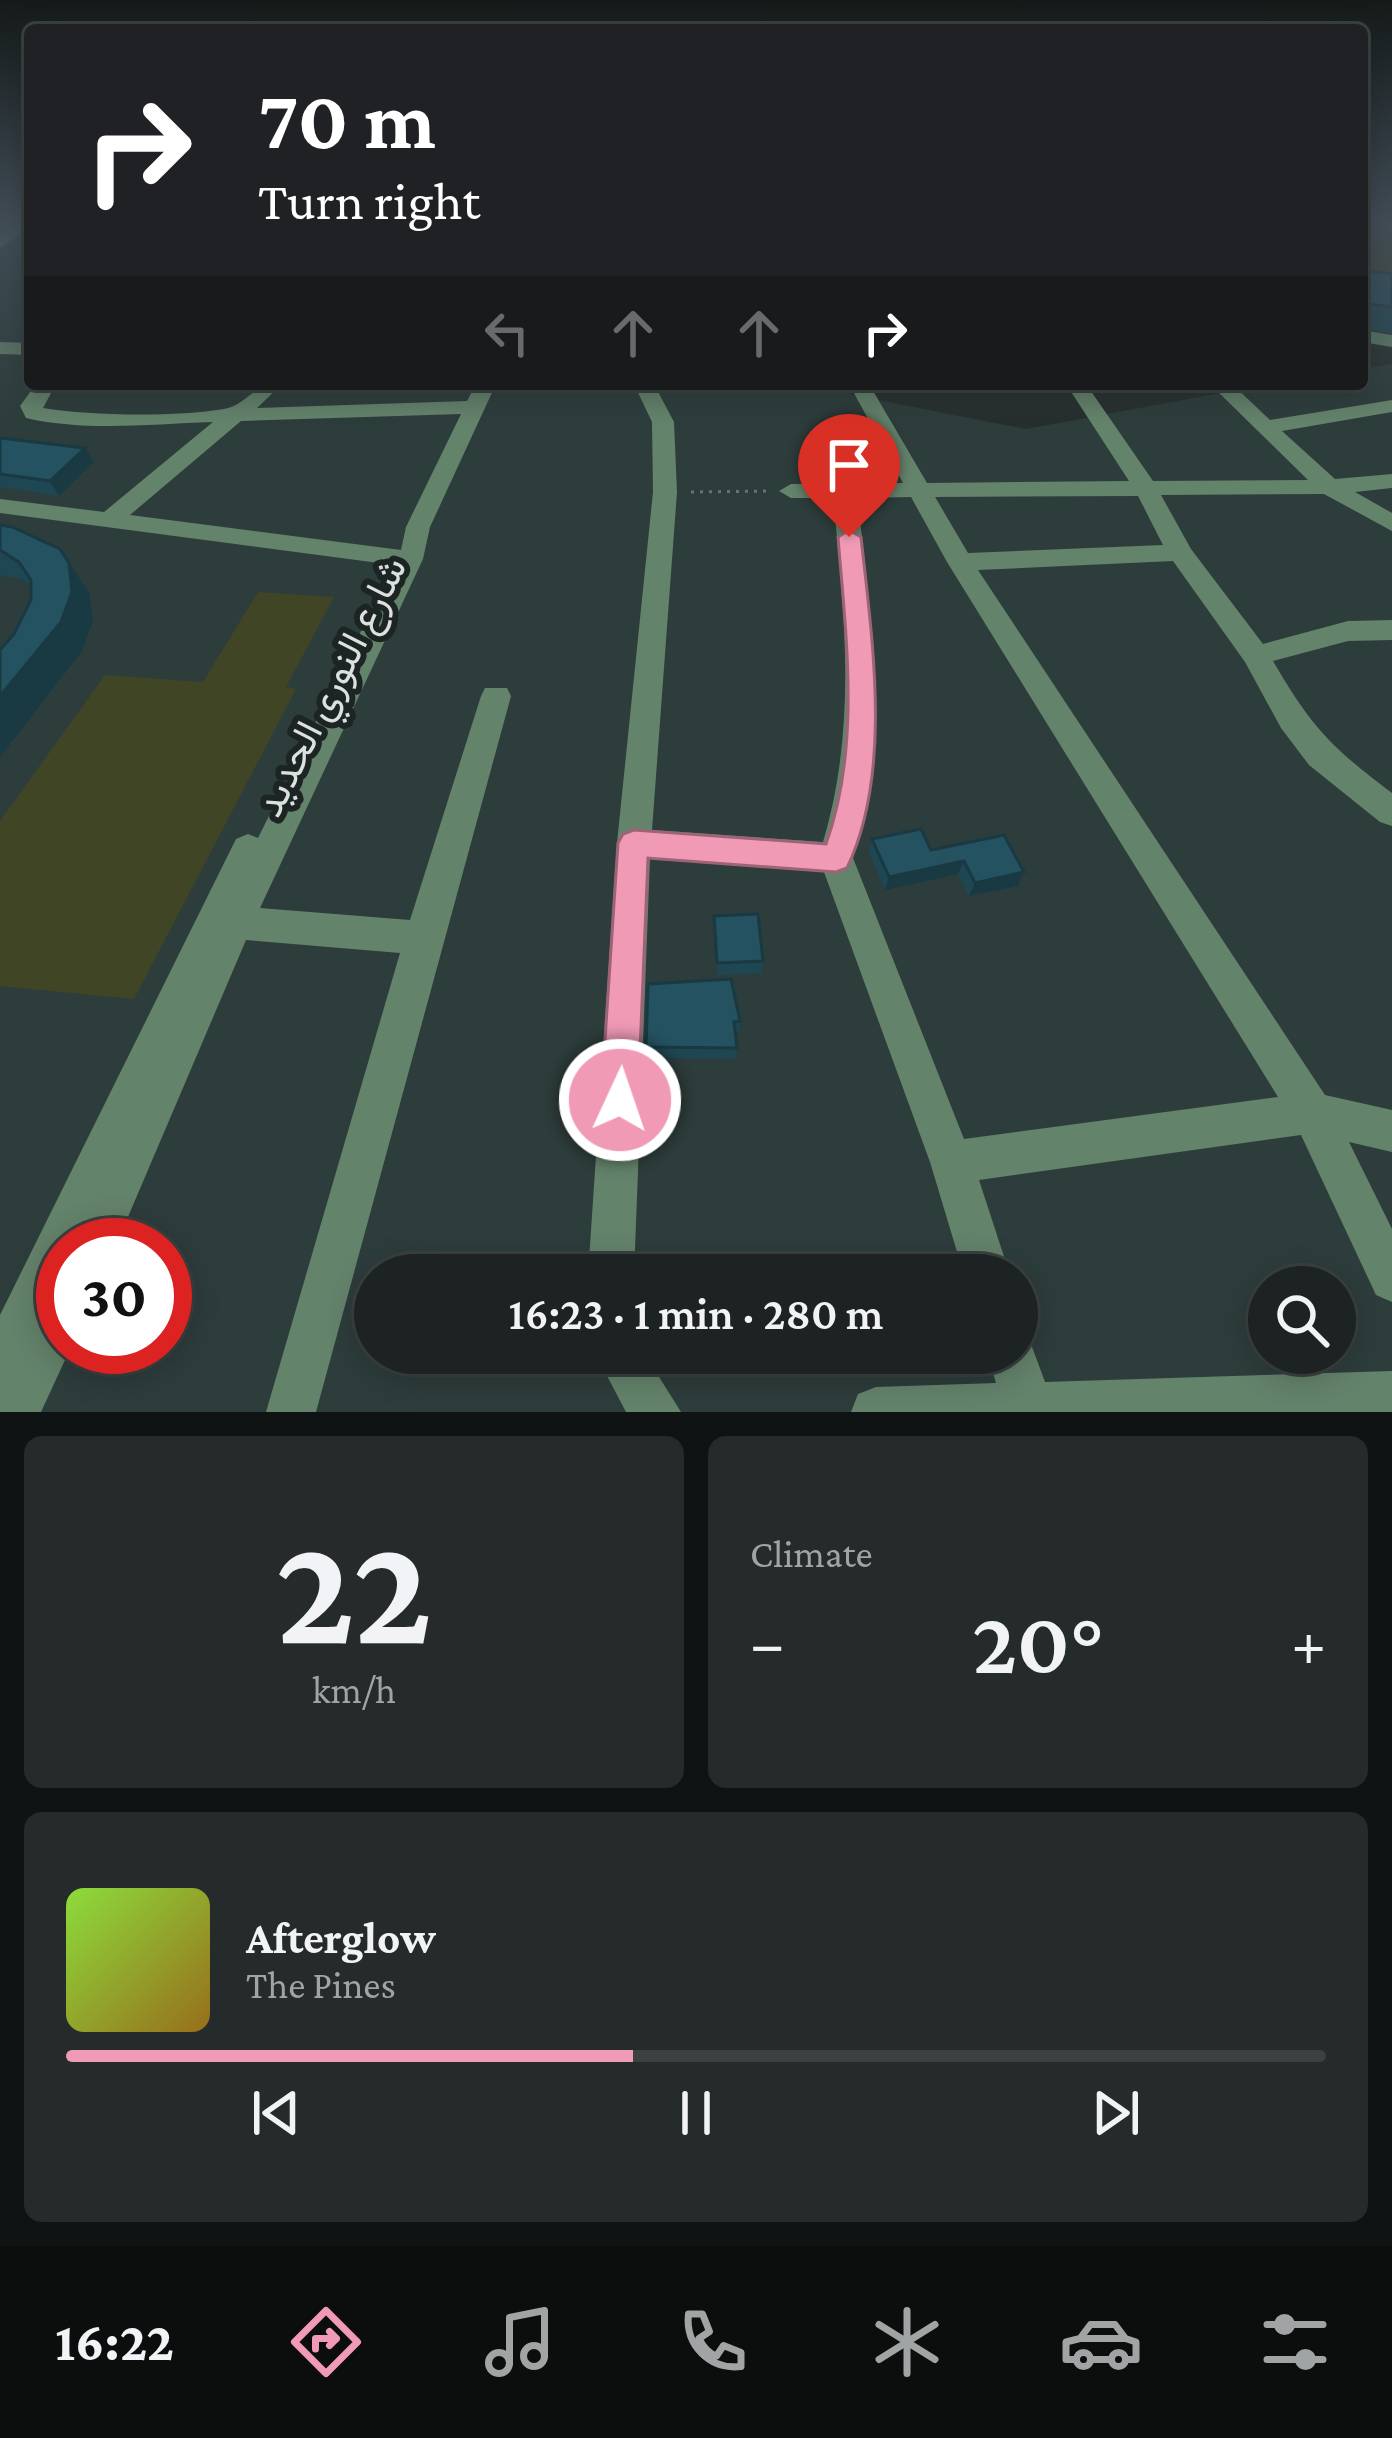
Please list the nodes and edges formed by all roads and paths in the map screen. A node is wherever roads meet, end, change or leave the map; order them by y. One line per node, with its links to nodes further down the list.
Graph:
1 (42, 390): 9 (street)
2 (264, 390): 9 (street)
3 (648, 390): 17 (street)
4 (863, 390): 14 (street)
5 (1080, 390): 13 (street)
6 (1226, 390): 10 (street)
7 (482, 396): 9 (street); 21 (street)
8 (1392, 406): 10 (street)
9 (234, 414): 19 (street)
10 (1266, 427): 12 (street)
11 (1392, 482): 12 (street)
12 (1329, 487): 13 (street); 20 (street)
13 (1146, 489): 14 (street); 22 (street)
14 (922, 490): 16 (street); 23 (street)
15 (791, 491): 16 (street); 17 (path)
16 (844, 491): 29 (street)
17 (665, 492): 28 (street)
18 (0, 506): 19 (street)
19 (111, 519): 21 (street)
20 (1392, 523)
21 (407, 548): 30 (street, شارع النوري الحديد); 39 (street, شارع النوري الحديد)
22 (1180, 552): 23 (street); 25 (street)
23 (960, 562): 32 (street)
24 (1392, 630): 25 (street)
25 (1256, 656): 27 (street)
26 (496, 696): 31 (street)
27 (1392, 812)
28 (634, 843): 29 (street); 36 (street)
29 (836, 858): 34 (street)
30 (236, 923): 31 (street); 35 (street, شارع النوري الحديد)
31 (423, 938): 46 (street)
32 (1312, 1113): 33 (street); 34 (street); 38 (street)
33 (1392, 1131)
34 (952, 1162): 37 (street)
35 (105, 1218)
36 (612, 1254)
37 (980, 1254)
38 (1392, 1280)
39 (0, 1367)
40 (36, 1367): 45 (street)
41 (628, 1374): 47 (street)
42 (1017, 1374): 44 (street)
43 (1392, 1396): 44 (street)
44 (1028, 1409): 48 (street)
45 (15, 1412)
46 (291, 1412)
47 (656, 1412)
48 (876, 1412)

